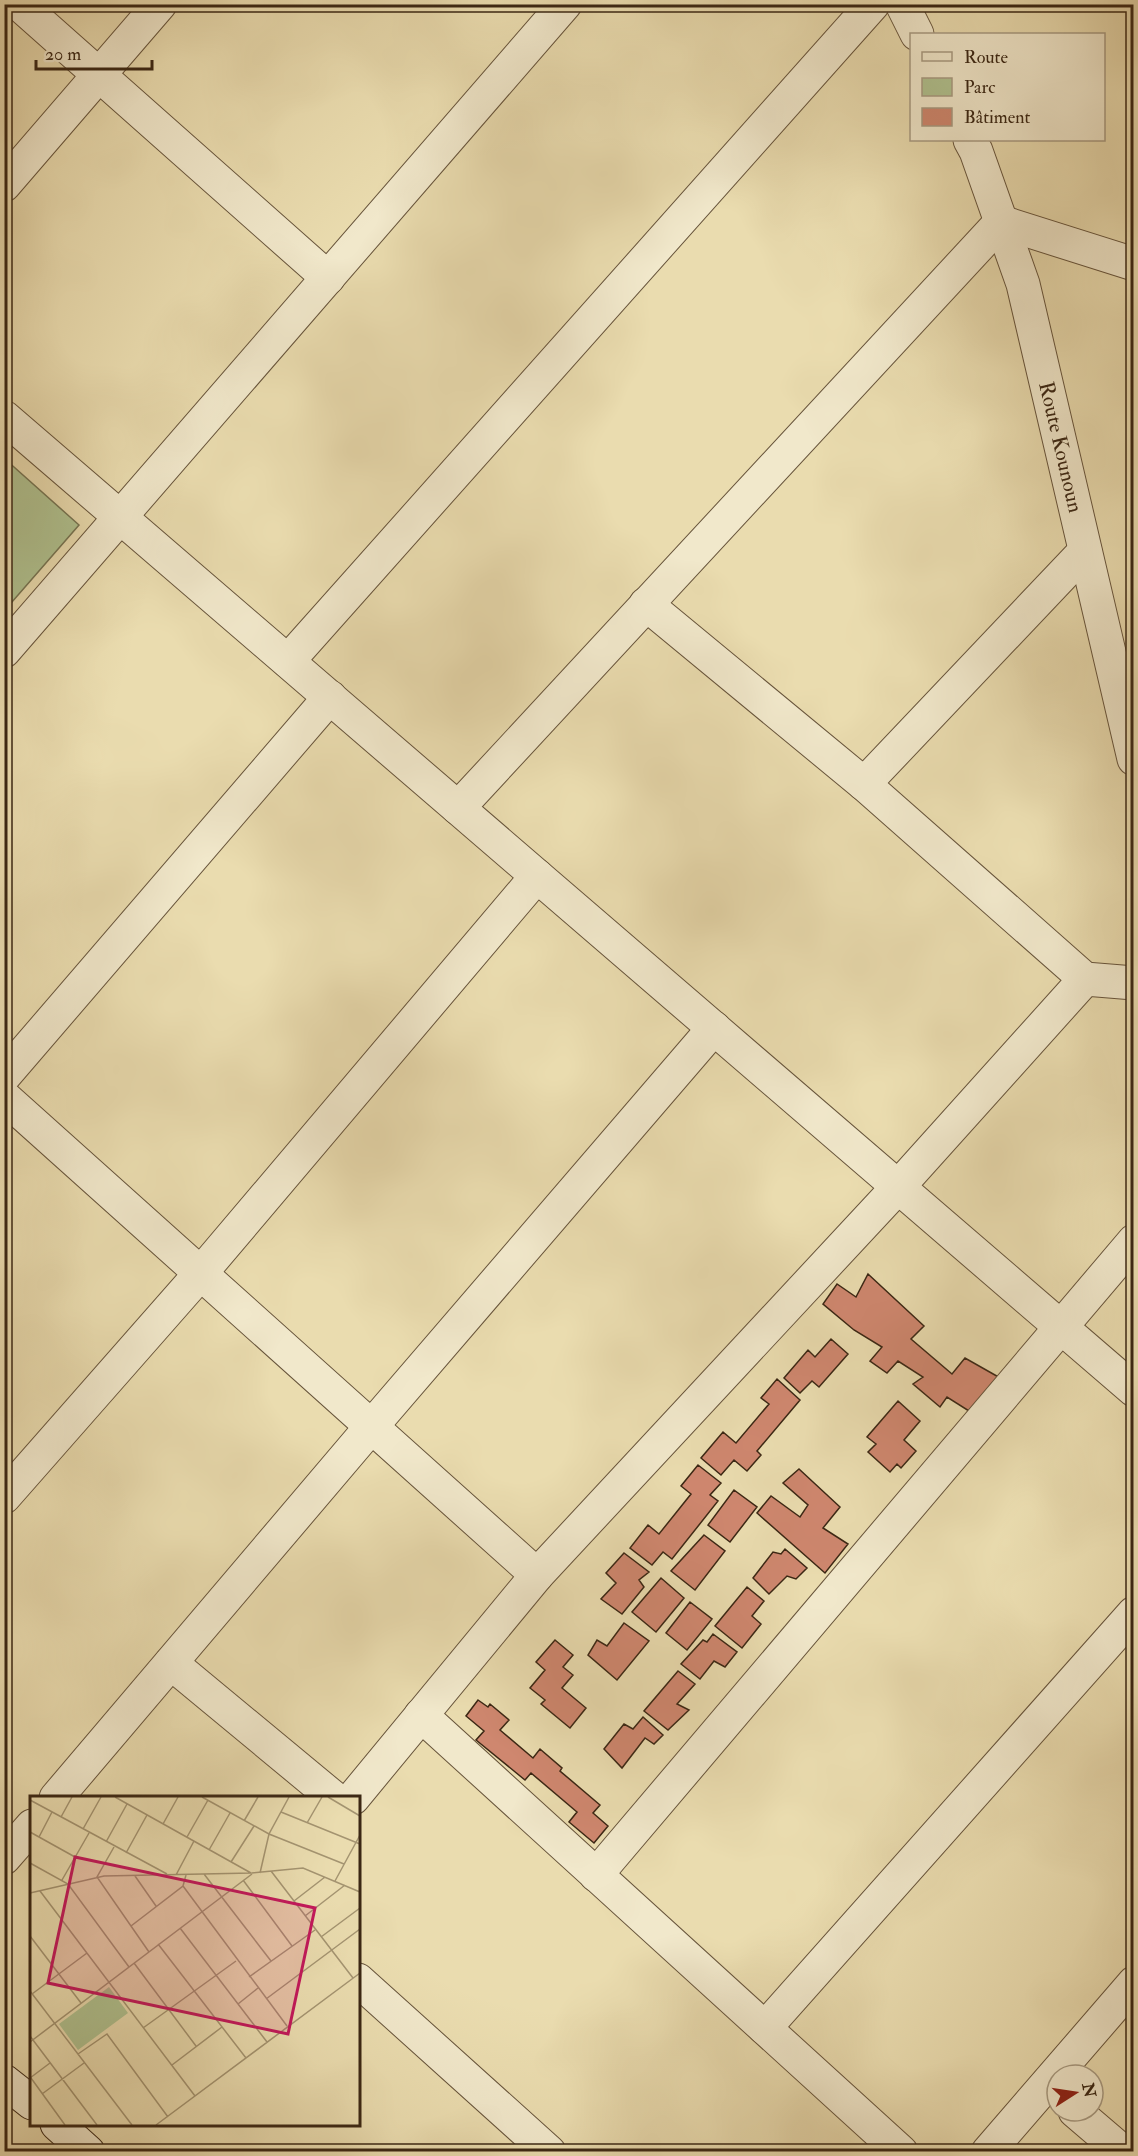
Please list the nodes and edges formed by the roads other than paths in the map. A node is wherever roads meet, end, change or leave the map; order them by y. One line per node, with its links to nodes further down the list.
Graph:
1 (19, 4): 7 (street)
2 (160, 4): 7 (street)
3 (565, 4): 12 (street)
4 (873, 4): 18 (street)
5 (902, 4): 6 (street)
6 (916, 33)
7 (99, 76): 9 (street); 12 (street)
8 (971, 141): 10 (street, Route Kounoun)
9 (4, 185)
10 (1001, 222): 11 (street); 15 (street, Route Kounoun); 16 (street)
11 (1134, 264)
12 (328, 278): 14 (street)
13 (4, 417): 14 (street)
14 (121, 517): 17 (street); 18 (street)
15 (1085, 551): 20 (street, Route Kounoun); 21 (street)
16 (646, 604): 21 (street); 22 (street)
17 (4, 651)
18 (288, 661): 19 (street)
19 (330, 698): 22 (street); 27 (street)
20 (1134, 759)
21 (864, 784): 24 (street)
22 (458, 808): 23 (street)
23 (537, 876): 26 (street); 31 (street)
24 (1086, 979): 25 (street); 29 (street)
25 (1134, 983)
26 (714, 1028): 29 (street); 34 (street)
27 (4, 1076)
28 (4, 1097): 31 (street)
29 (898, 1187): 32 (street); 36 (street)
30 (1134, 1241): 32 (street)
31 (200, 1274): 34 (street); 35 (street)
32 (1060, 1327): 33 (street); 45 (street)
33 (1134, 1390)
34 (371, 1427): 36 (street); 38 (street)
35 (4, 1497)
36 (537, 1575): 39 (street)
37 (1134, 1613): 48 (street)
38 (171, 1663): 40 (street); 41 (street)
39 (421, 1715): 42 (street); 45 (street)
40 (57, 1796)
41 (333, 1796)
42 (354, 1796)
43 (30, 1828): 44 (street)
44 (4, 1858)
45 (596, 1875): 48 (street)
46 (360, 1982): 54 (street)
47 (1134, 1983): 49 (street)
48 (765, 2028): 55 (street)
49 (1073, 2063)
50 (4, 2081): 52 (street)
51 (1045, 2097): 56 (street)
52 (30, 2101)
53 (1089, 2123): 57 (street)
54 (549, 2151)
55 (901, 2151)
56 (988, 2151)
57 (1123, 2151)

